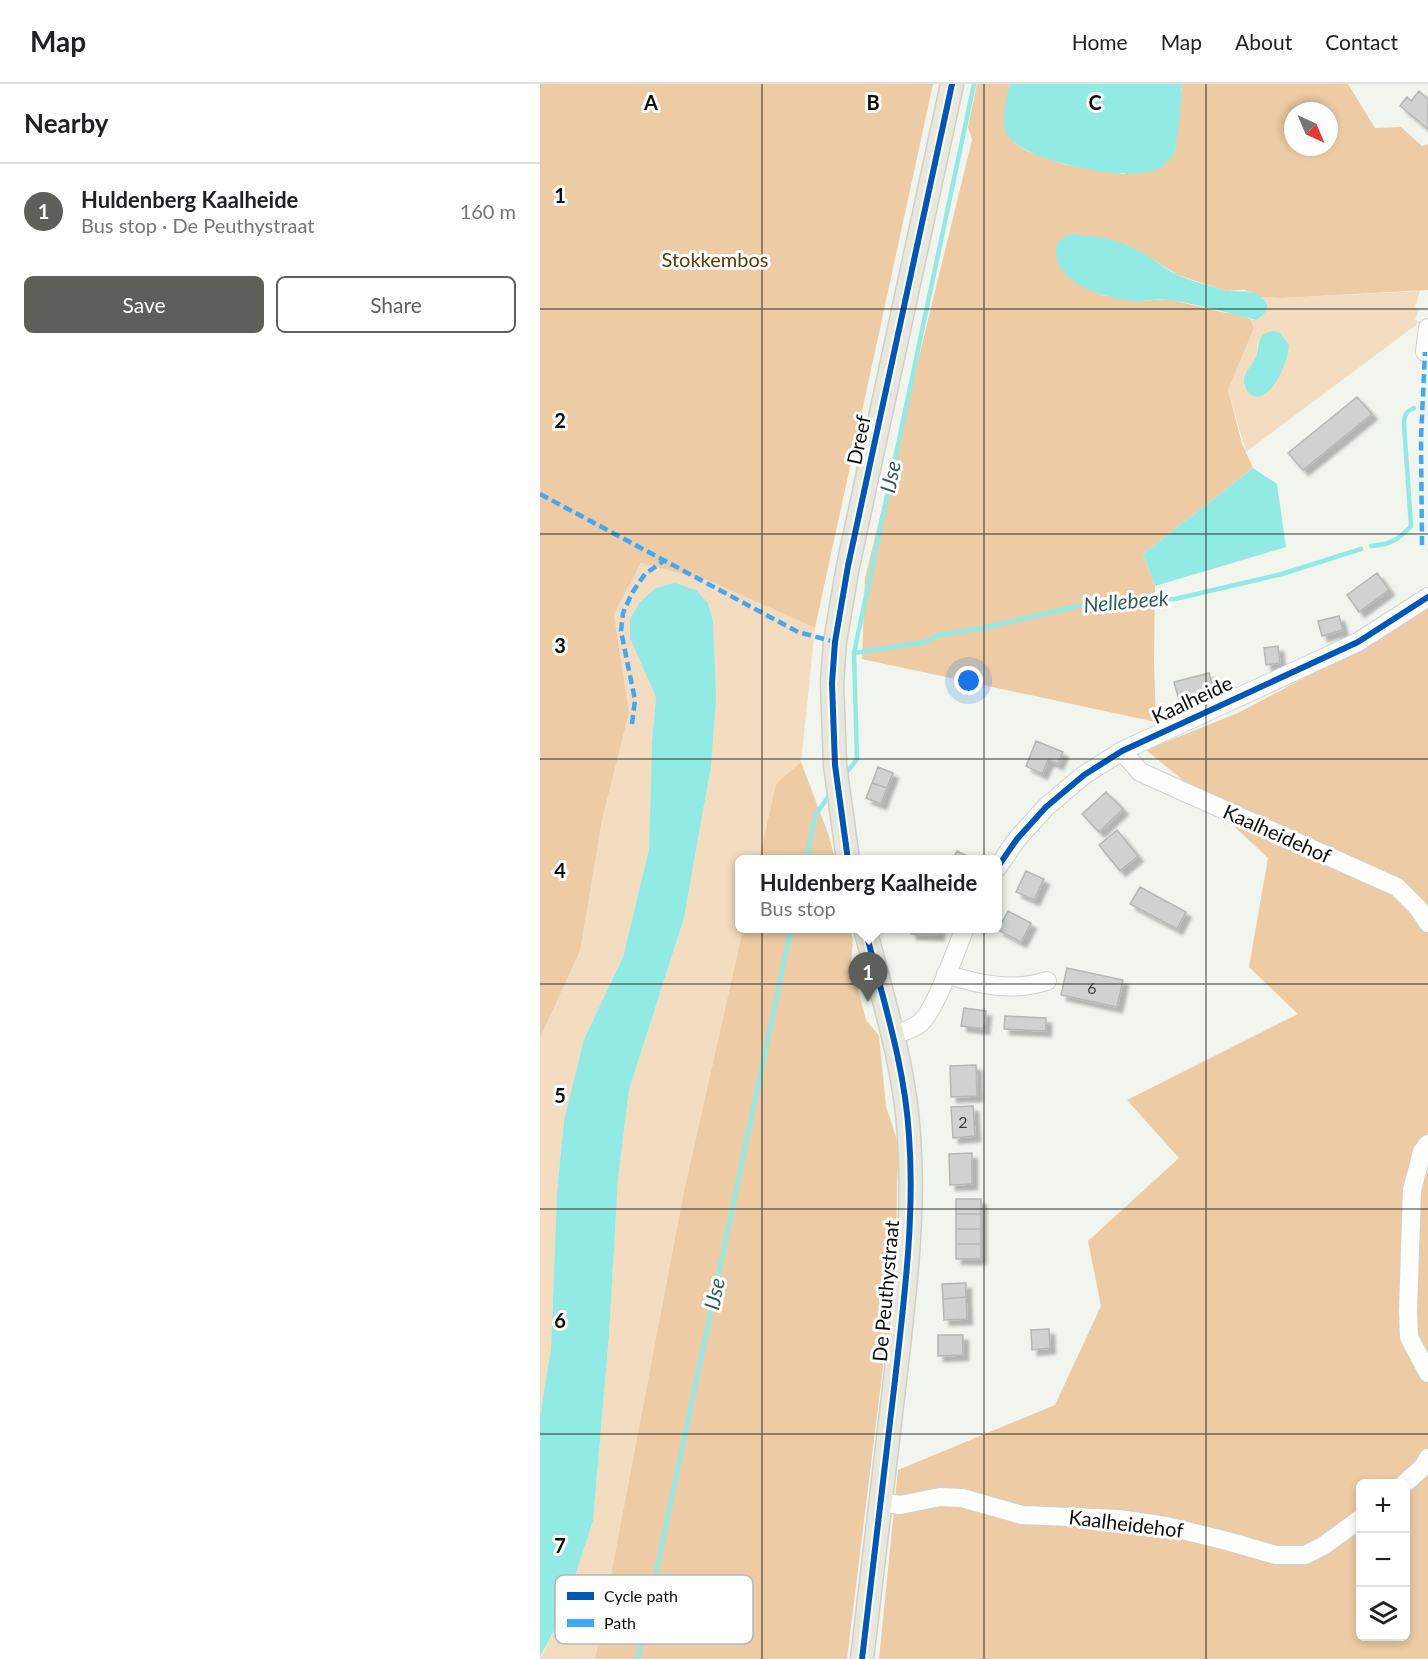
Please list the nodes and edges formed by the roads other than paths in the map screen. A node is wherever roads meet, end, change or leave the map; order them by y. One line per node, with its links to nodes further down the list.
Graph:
1 (952, 84): 6 (main road, Dreef)
2 (1428, 328): 3 (street)
3 (1425, 352)
4 (1428, 597): 5 (street, Kaalheide)
5 (1122, 750): 7 (street, Kaalheide); 8 (street, Kaalheidehof)
6 (847, 855)
7 (1002, 861)
8 (1428, 922)
9 (866, 933): 13 (main road, De Peuthystraat)
10 (963, 933): 11 (street)
11 (946, 974): 12 (street); 13 (street)
12 (1047, 981)
13 (893, 1035): 18 (main road, De Peuthystraat)
14 (1428, 1144): 15 (street)
15 (1428, 1373)
16 (1428, 1458): 17 (street)
17 (1410, 1479)
18 (880, 1502): 19 (street, Kaalheidehof); 20 (main road, De Peuthystraat)
19 (1356, 1522)
20 (862, 1659)

